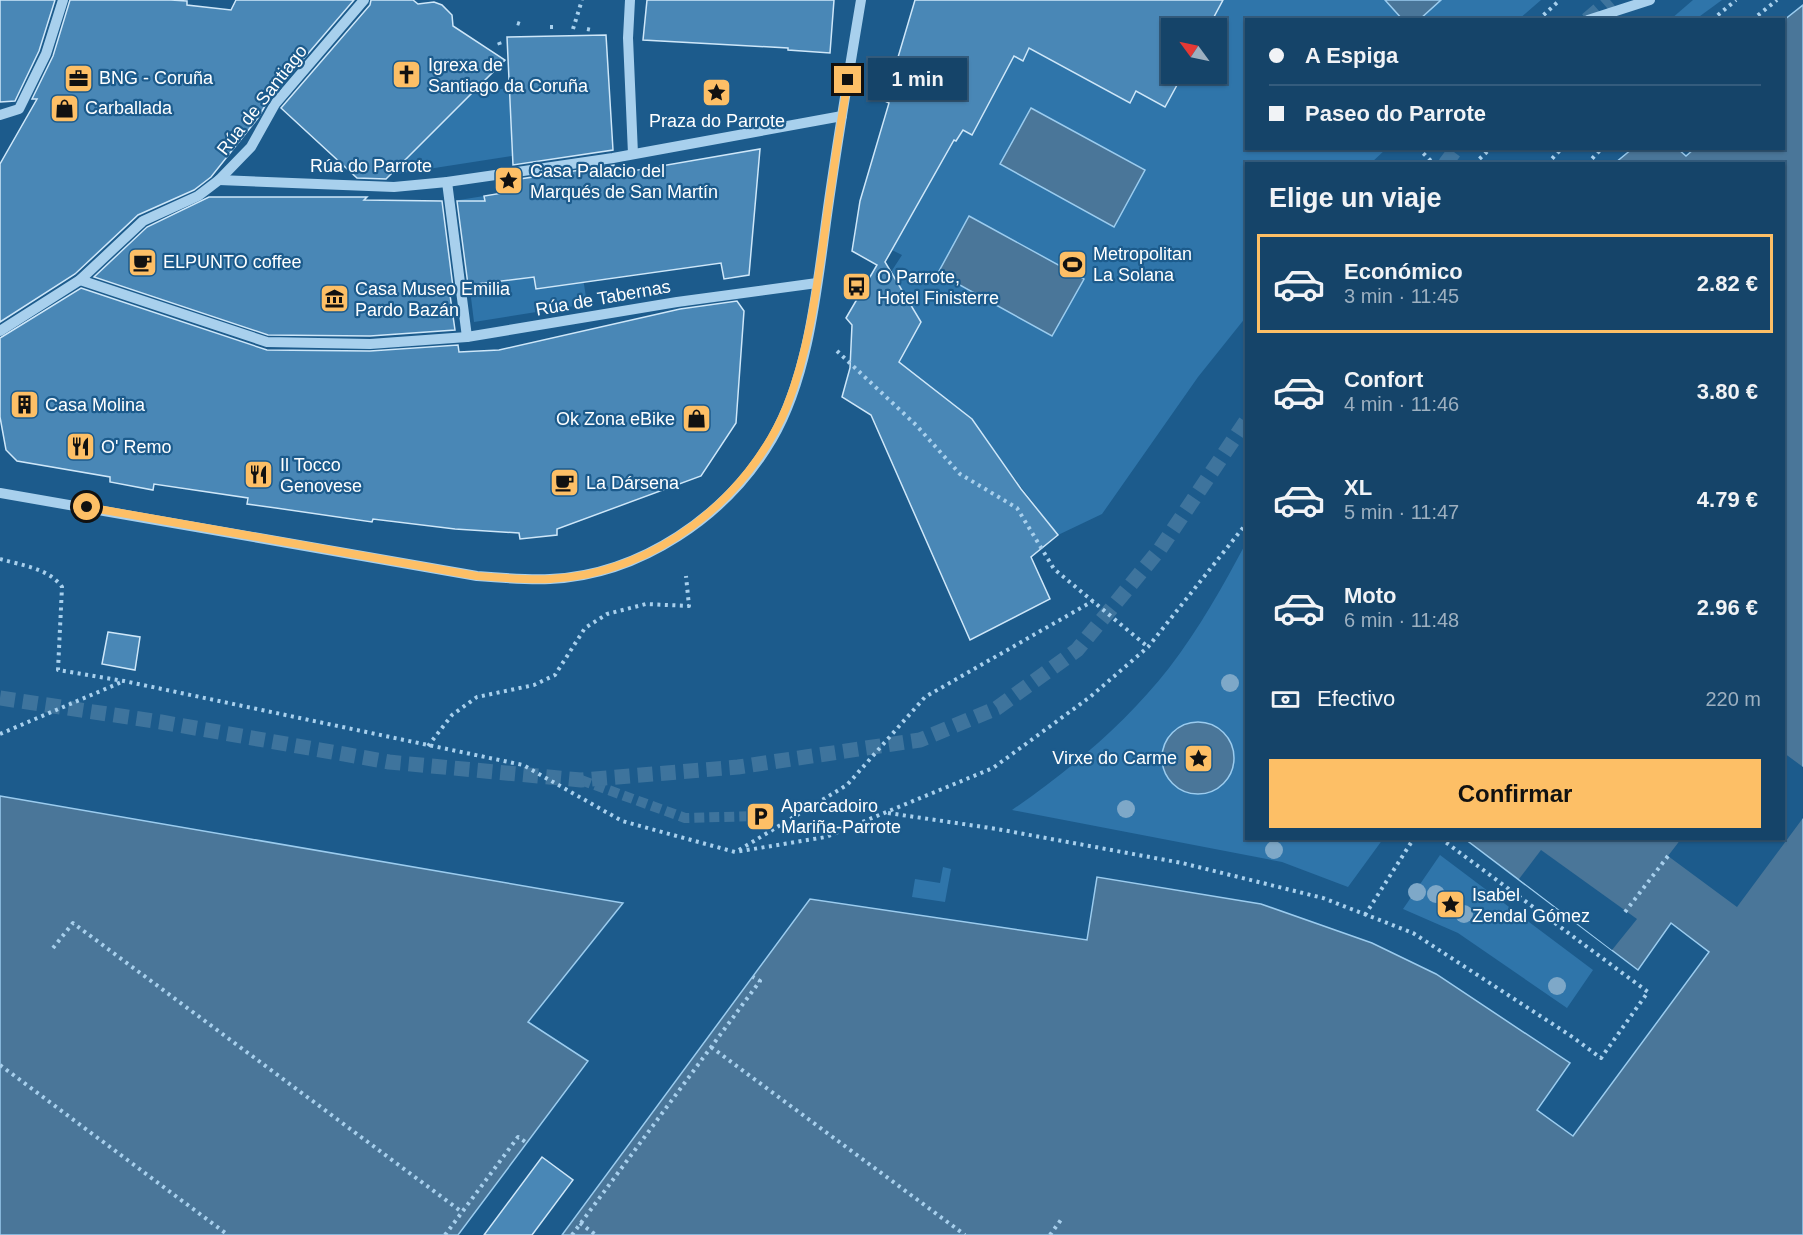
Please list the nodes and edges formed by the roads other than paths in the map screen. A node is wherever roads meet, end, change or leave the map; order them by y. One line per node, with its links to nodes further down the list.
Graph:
1 (63, 0): 7 (street)
2 (364, 0): 10 (street, Rúa de Santiago)
3 (630, 0): 9 (street)
4 (861, 0): 8 (street)
5 (1650, 0): 6 (street)
6 (1594, 18)
7 (0, 116)
8 (842, 116): 9 (street, Rúa do Parrote); 13 (street)
9 (633, 154): 11 (street, Rúa do Parrote)
10 (219, 180): 11 (street, Rúa do Parrote); 12 (street, Rúa de Santiago)
11 (447, 182): 15 (street)
12 (80, 280): 14 (street, Rúa de Santiago); 15 (street, Rúa de Tabernas)
13 (817, 283): 15 (street, Rúa de Tabernas); 16 (street)
14 (0, 331)
15 (467, 338)
16 (0, 493)

